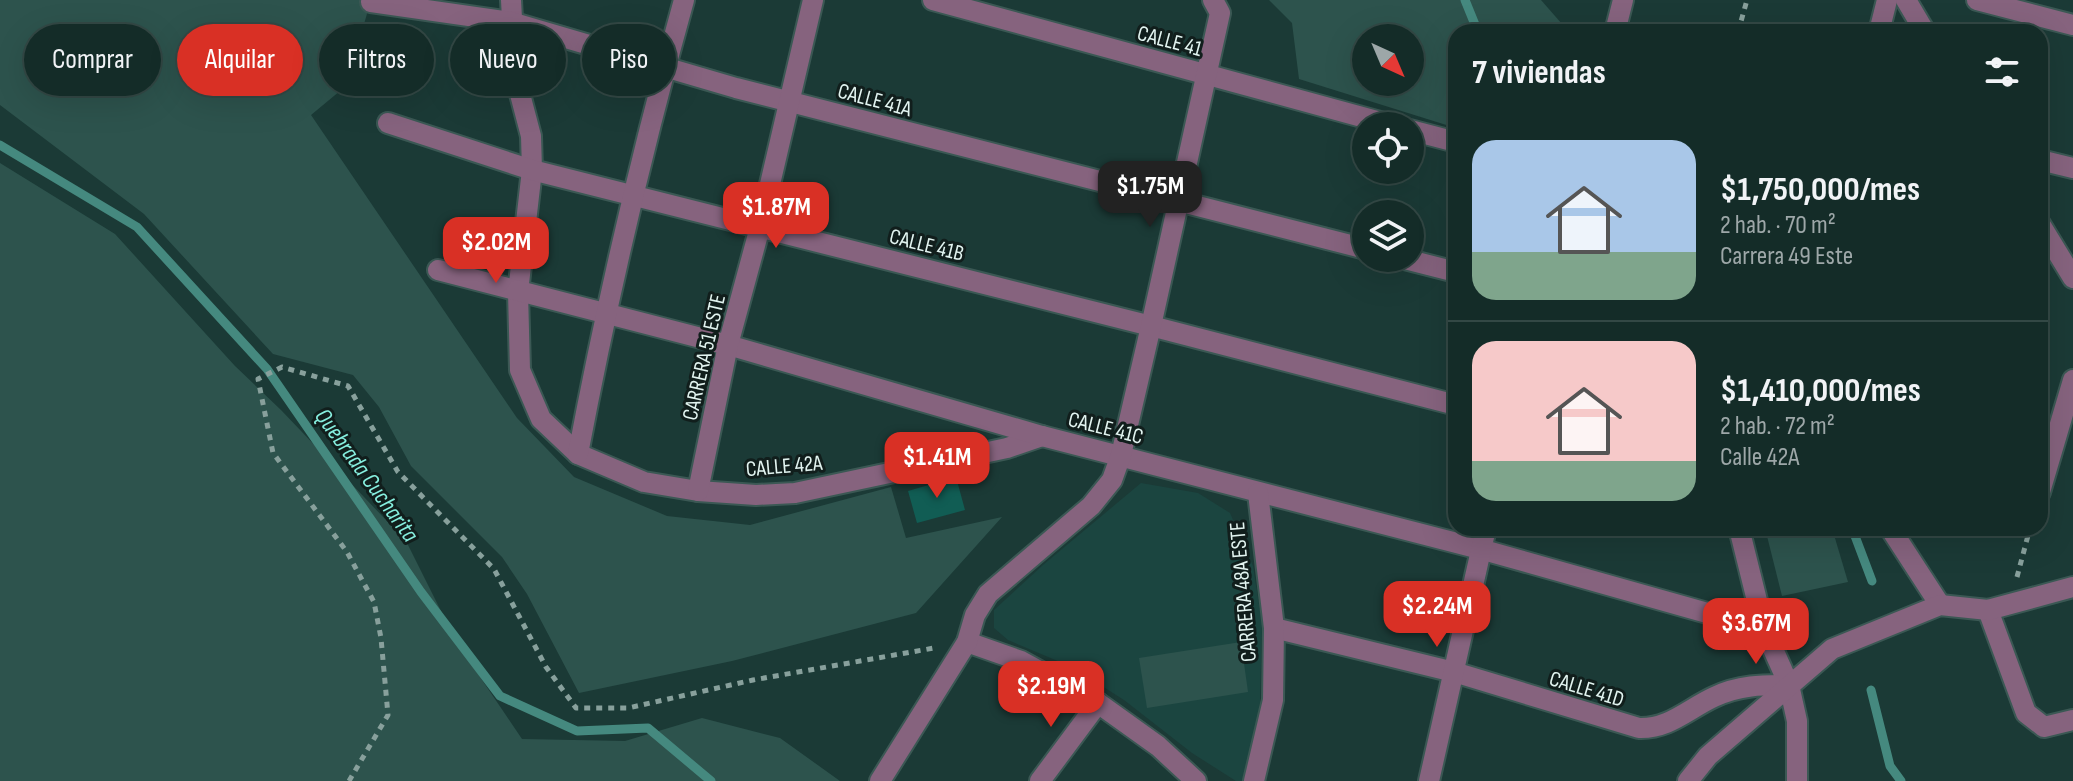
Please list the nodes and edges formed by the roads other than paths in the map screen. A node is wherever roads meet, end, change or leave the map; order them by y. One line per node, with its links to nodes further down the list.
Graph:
1 (511, 0): 11 (street)
2 (684, 0): 16 (street)
3 (813, 0): 21 (street, CARRERA 51 ESTE)
4 (933, 0): 19 (street, CALLE 41)
5 (1623, 0): 12 (street)
6 (1887, 0): 13 (street)
7 (1906, 0): 14 (street)
8 (1977, 0): 15 (street)
9 (371, 2): 11 (street, CALLE 41A)
10 (1216, 6): 19 (street)
11 (511, 22): 17 (street, CALLE 41A); 28 (street)
12 (1617, 24)
13 (1881, 24)
14 (1920, 24)
15 (2073, 25)
16 (676, 29)
17 (582, 43)
18 (676, 71): 21 (street, CALLE 41A)
19 (1206, 75): 22 (street, CALLE 41); 30 (street)
20 (658, 96): 29 (street)
21 (790, 101): 30 (street, CALLE 41A); 31 (street, CARRERA 51 ESTE)
22 (1352, 114)
23 (388, 123): 28 (street, CALLE 41B)
24 (1424, 134): 25 (street)
25 (1448, 140)
26 (2048, 162): 27 (street)
27 (2073, 168)
28 (532, 170): 29 (street, CALLE 41B); 38 (street)
29 (632, 196): 31 (street, CALLE 41B); 39 (street)
30 (1178, 202): 33 (street, CALLE 41A); 40 (street)
31 (760, 227): 40 (street, CALLE 41B); 41 (street, CARRERA 51 ESTE)
32 (2048, 237): 37 (street)
33 (1352, 246)
34 (1424, 264): 36 (street)
35 (438, 270): 38 (street, CALLE 41C)
36 (1448, 270)
37 (2073, 278)
38 (518, 292): 39 (street, CALLE 41C); 45 (street)
39 (605, 314): 41 (street, CALLE 41C); 45 (street)
40 (1151, 326): 43 (street, CALLE 41B); 46 (street)
41 (728, 345): 44 (street, CALLE 41C); 48 (street, CARRERA 51 ESTE)
42 (2073, 380): 47 (street)
43 (1448, 403)
44 (1042, 436): 46 (street, CALLE 41C); 48 (street, CALLE 42A)
45 (578, 454): 48 (street, CALLE 42A)
46 (1121, 455): 49 (street, CALLE 41C); 59 (street)
47 (2048, 465)
48 (698, 491)
49 (1258, 493): 53 (street, CALLE 41C); 57 (street, CARRERA 48A ESTE)
50 (1484, 536): 53 (street)
51 (1741, 536): 58 (street)
52 (1895, 536): 55 (street)
53 (1480, 549): 58 (street, CALLE 41C); 60 (street)
54 (2073, 587): 56 (street)
55 (1940, 605): 56 (street); 61 (street)
56 (1988, 610): 63 (street)
57 (1274, 628): 60 (street, CALLE 41D); 67 (street, CARRERA 48A ESTE)
58 (1764, 629): 61 (street)
59 (967, 642): 62 (street); 64 (street)
60 (1454, 672): 61 (street, CALLE 41D); 68 (street)
61 (1789, 685): 69 (street); 70 (street)
62 (1098, 703): 65 (street); 66 (street)
63 (2073, 720)
64 (880, 781)
65 (1040, 781)
66 (1196, 781)
67 (1254, 781)
68 (1429, 781)
69 (1688, 781)
70 (1797, 781)

